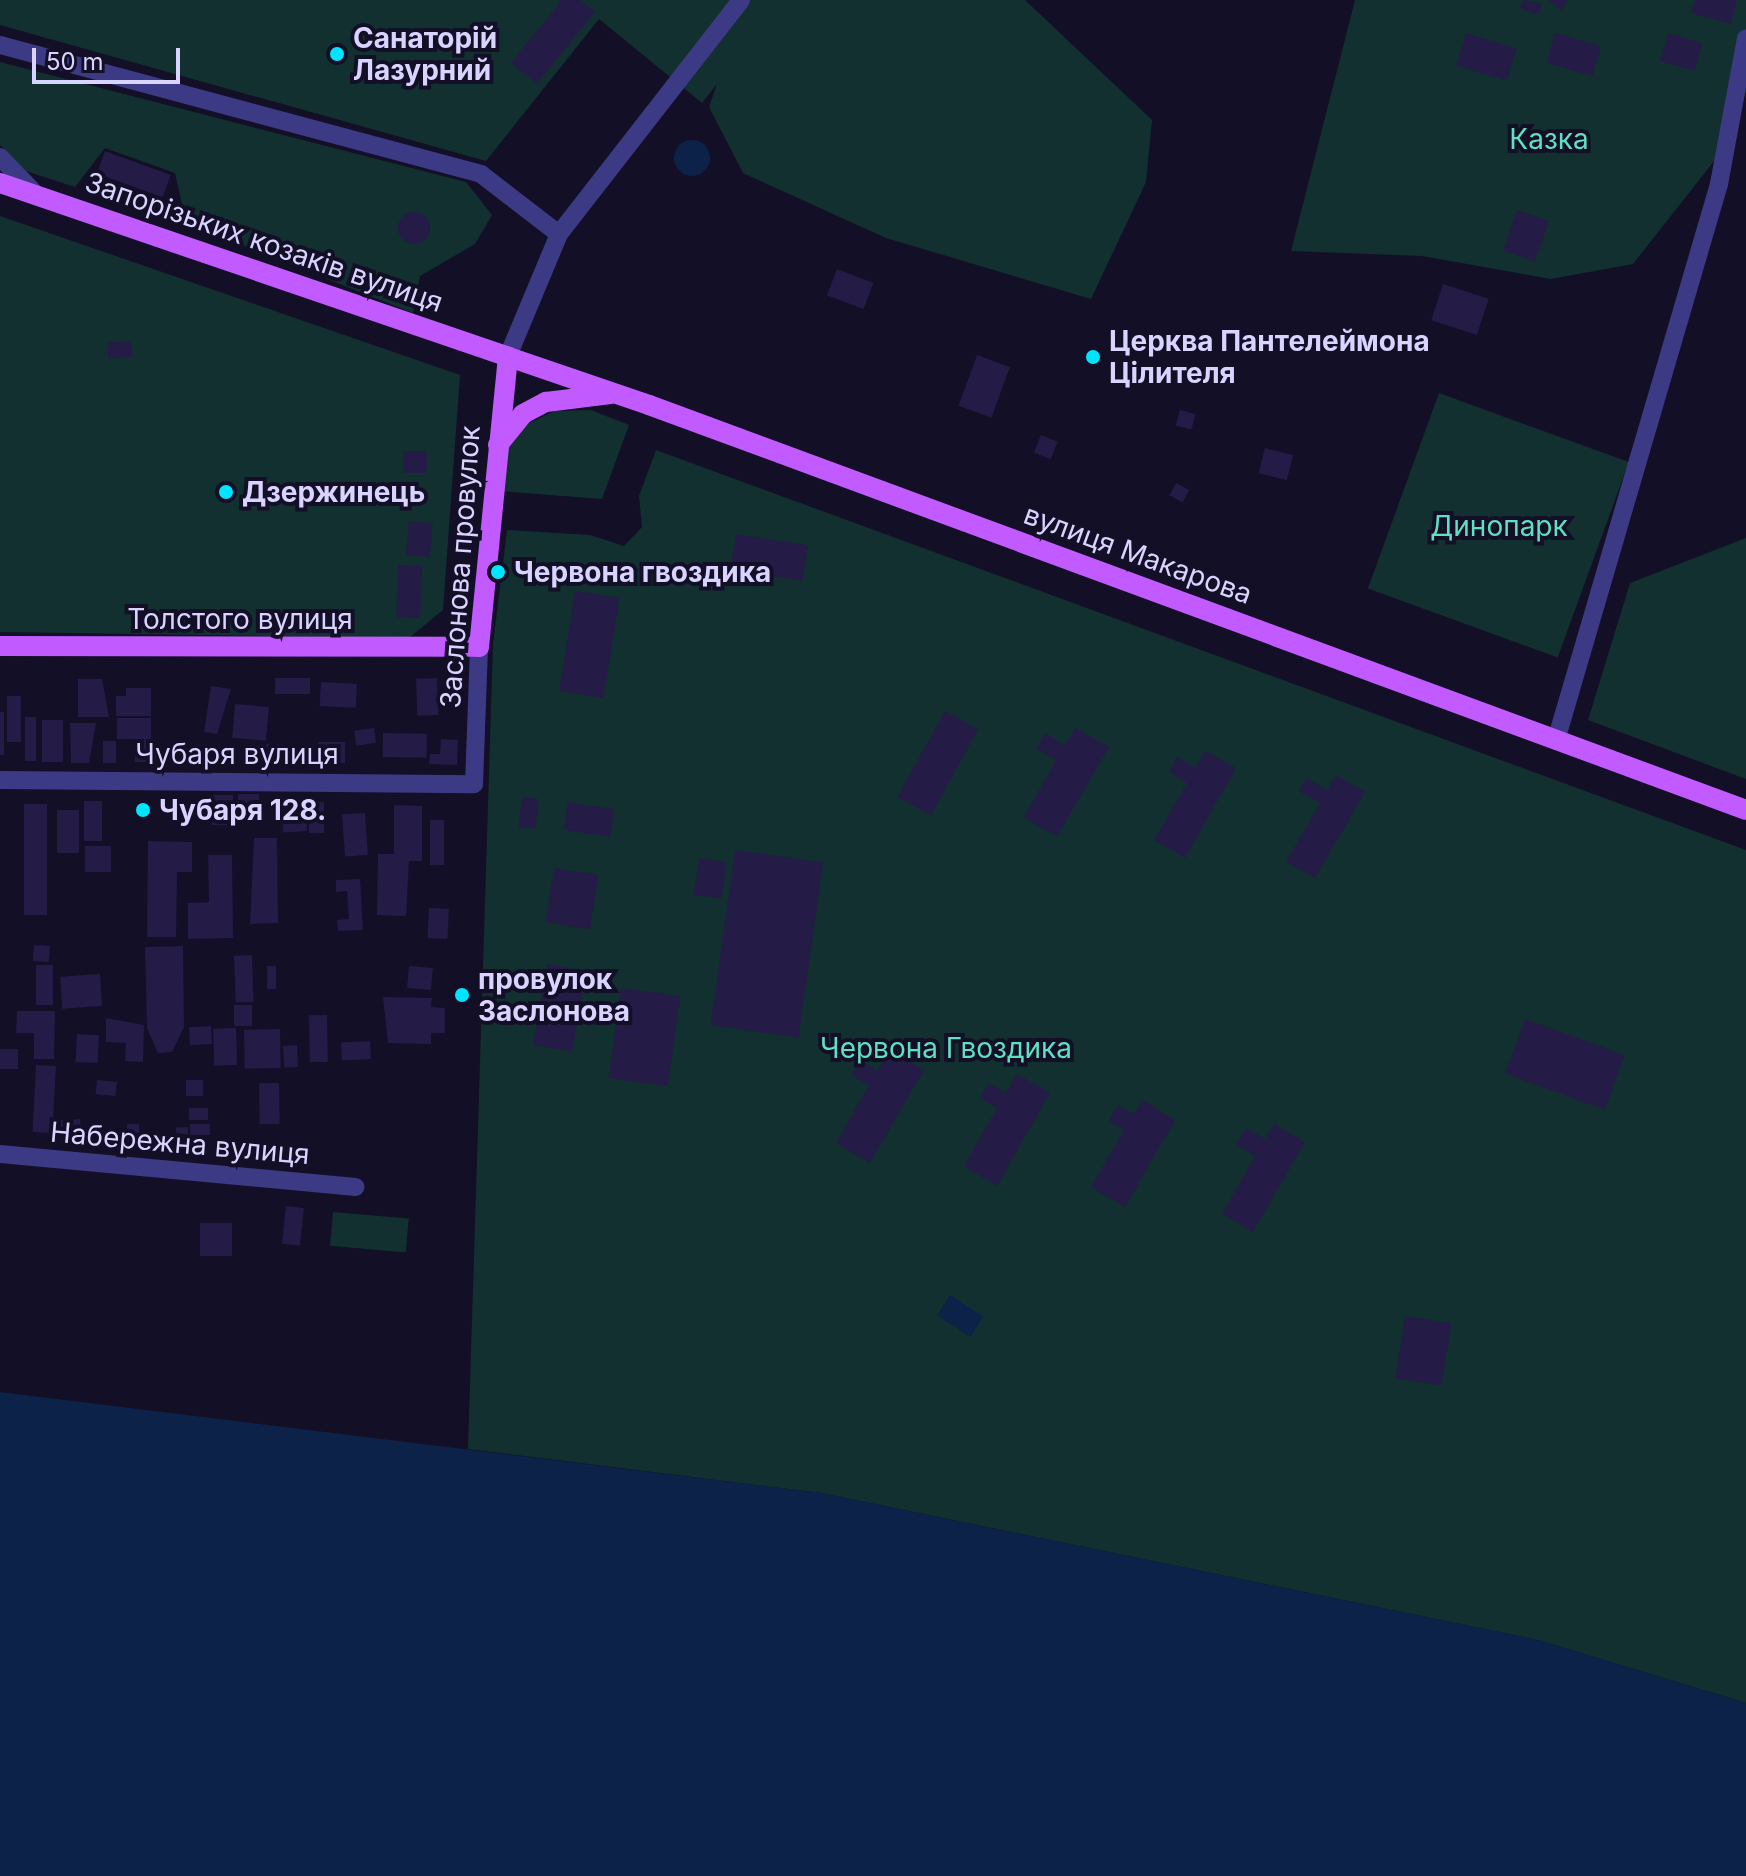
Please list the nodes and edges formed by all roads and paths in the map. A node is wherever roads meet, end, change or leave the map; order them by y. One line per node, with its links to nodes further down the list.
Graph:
1 (741, 0): 7 (street)
2 (1746, 38): 13 (street)
3 (0, 45): 7 (street)
4 (0, 157): 6 (street)
5 (0, 183): 6 (main road, Запорізьких козаків вулиця)
6 (33, 191): 8 (main road, Запорізьких козаків вулиця)
7 (559, 234): 8 (street)
8 (508, 356): 9 (main road, вулиця Макарова); 10 (main road, Заслонова провулок)
9 (613, 393): 10 (main road); 13 (main road, вулиця Макарова)
10 (496, 448): 12 (main road, Заслонова провулок)
11 (0, 646): 12 (main road, Толстого вулиця)
12 (479, 647): 15 (street, Заслонова провулок)
13 (1557, 737): 16 (main road, вулиця Макарова)
14 (0, 780): 15 (street, Чубаря вулиця)
15 (474, 784)
16 (1746, 810)
17 (0, 1154): 18 (street, Набережна вулиця)
18 (355, 1187)

